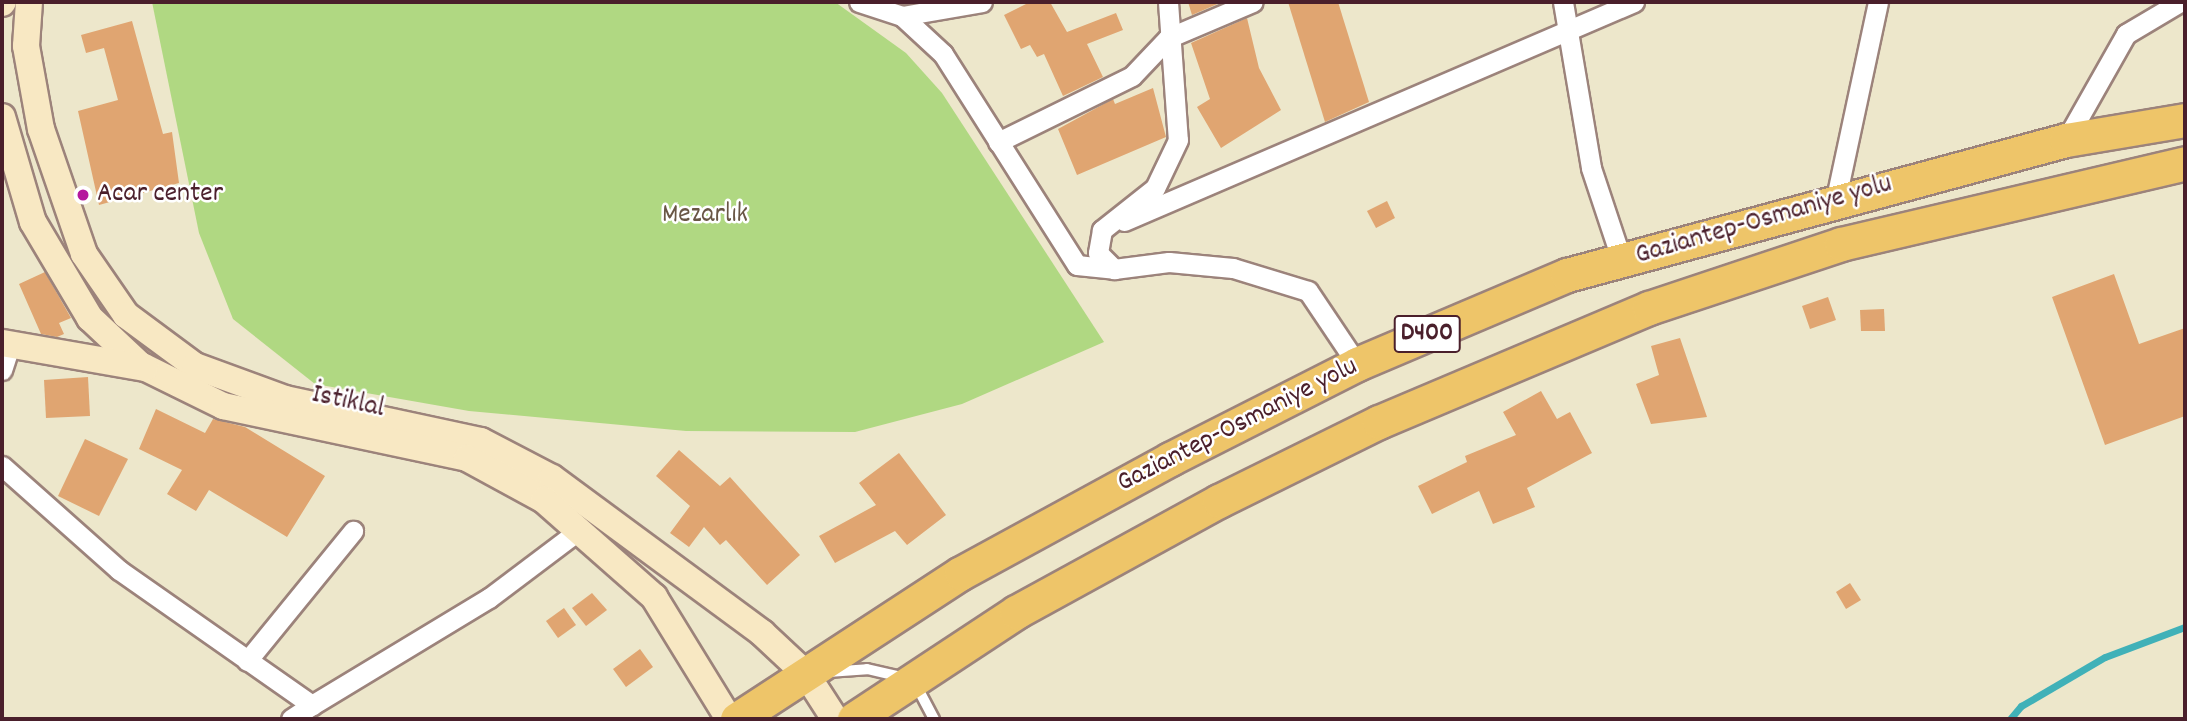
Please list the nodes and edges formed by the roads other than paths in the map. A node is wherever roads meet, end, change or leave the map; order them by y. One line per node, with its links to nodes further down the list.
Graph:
1 (29, 2): 30 (street)
2 (859, 2): 10 (street)
3 (982, 2): 10 (street)
4 (1168, 2): 12 (street)
5 (1253, 2): 12 (street)
6 (1563, 2): 11 (street)
7 (1634, 2): 11 (street)
8 (1878, 2): 18 (street)
9 (2169, 4): 15 (street)
10 (902, 16): 16 (street)
11 (1568, 27): 19 (street); 20 (street)
12 (1168, 38): 16 (street); 19 (street)
13 (2, 117): 24 (street, İstiklal)
14 (2185, 120): 15 (highway, Gaziantep-Osmaniye yolu / D400)
15 (2066, 140): 18 (highway, Gaziantep-Osmaniye yolu / D400)
16 (998, 142): 21 (street)
17 (2185, 163): 31 (highway, Gaziantep-Osmaniye yolu / D400)
18 (1836, 198): 20 (highway, Gaziantep-Osmaniye yolu / D400)
19 (1102, 230): 21 (street)
20 (1622, 261): 23 (highway, Gaziantep-Osmaniye yolu / D400)
21 (1114, 269): 23 (street)
22 (6, 344): 24 (street); 25 (street)
23 (1357, 364): 30 (highway, Gaziantep-Osmaniye yolu / D400)
24 (146, 369): 28 (street, İstiklal)
25 (2, 370)
26 (2, 466): 29 (street)
27 (353, 531): 29 (street)
28 (578, 531): 32 (street); 34 (street, İstiklal)
29 (247, 661): 32 (street)
30 (806, 674): 31 (lane); 35 (highway, Gaziantep-Osmaniye yolu / D400); 36 (street)
31 (913, 680): 37 (highway, Gaziantep-Osmaniye yolu / D400); 38 (lane)
32 (312, 705): 33 (street)
33 (291, 719)
34 (729, 719)
35 (737, 719)
36 (835, 719)
37 (854, 719)
38 (934, 719)

